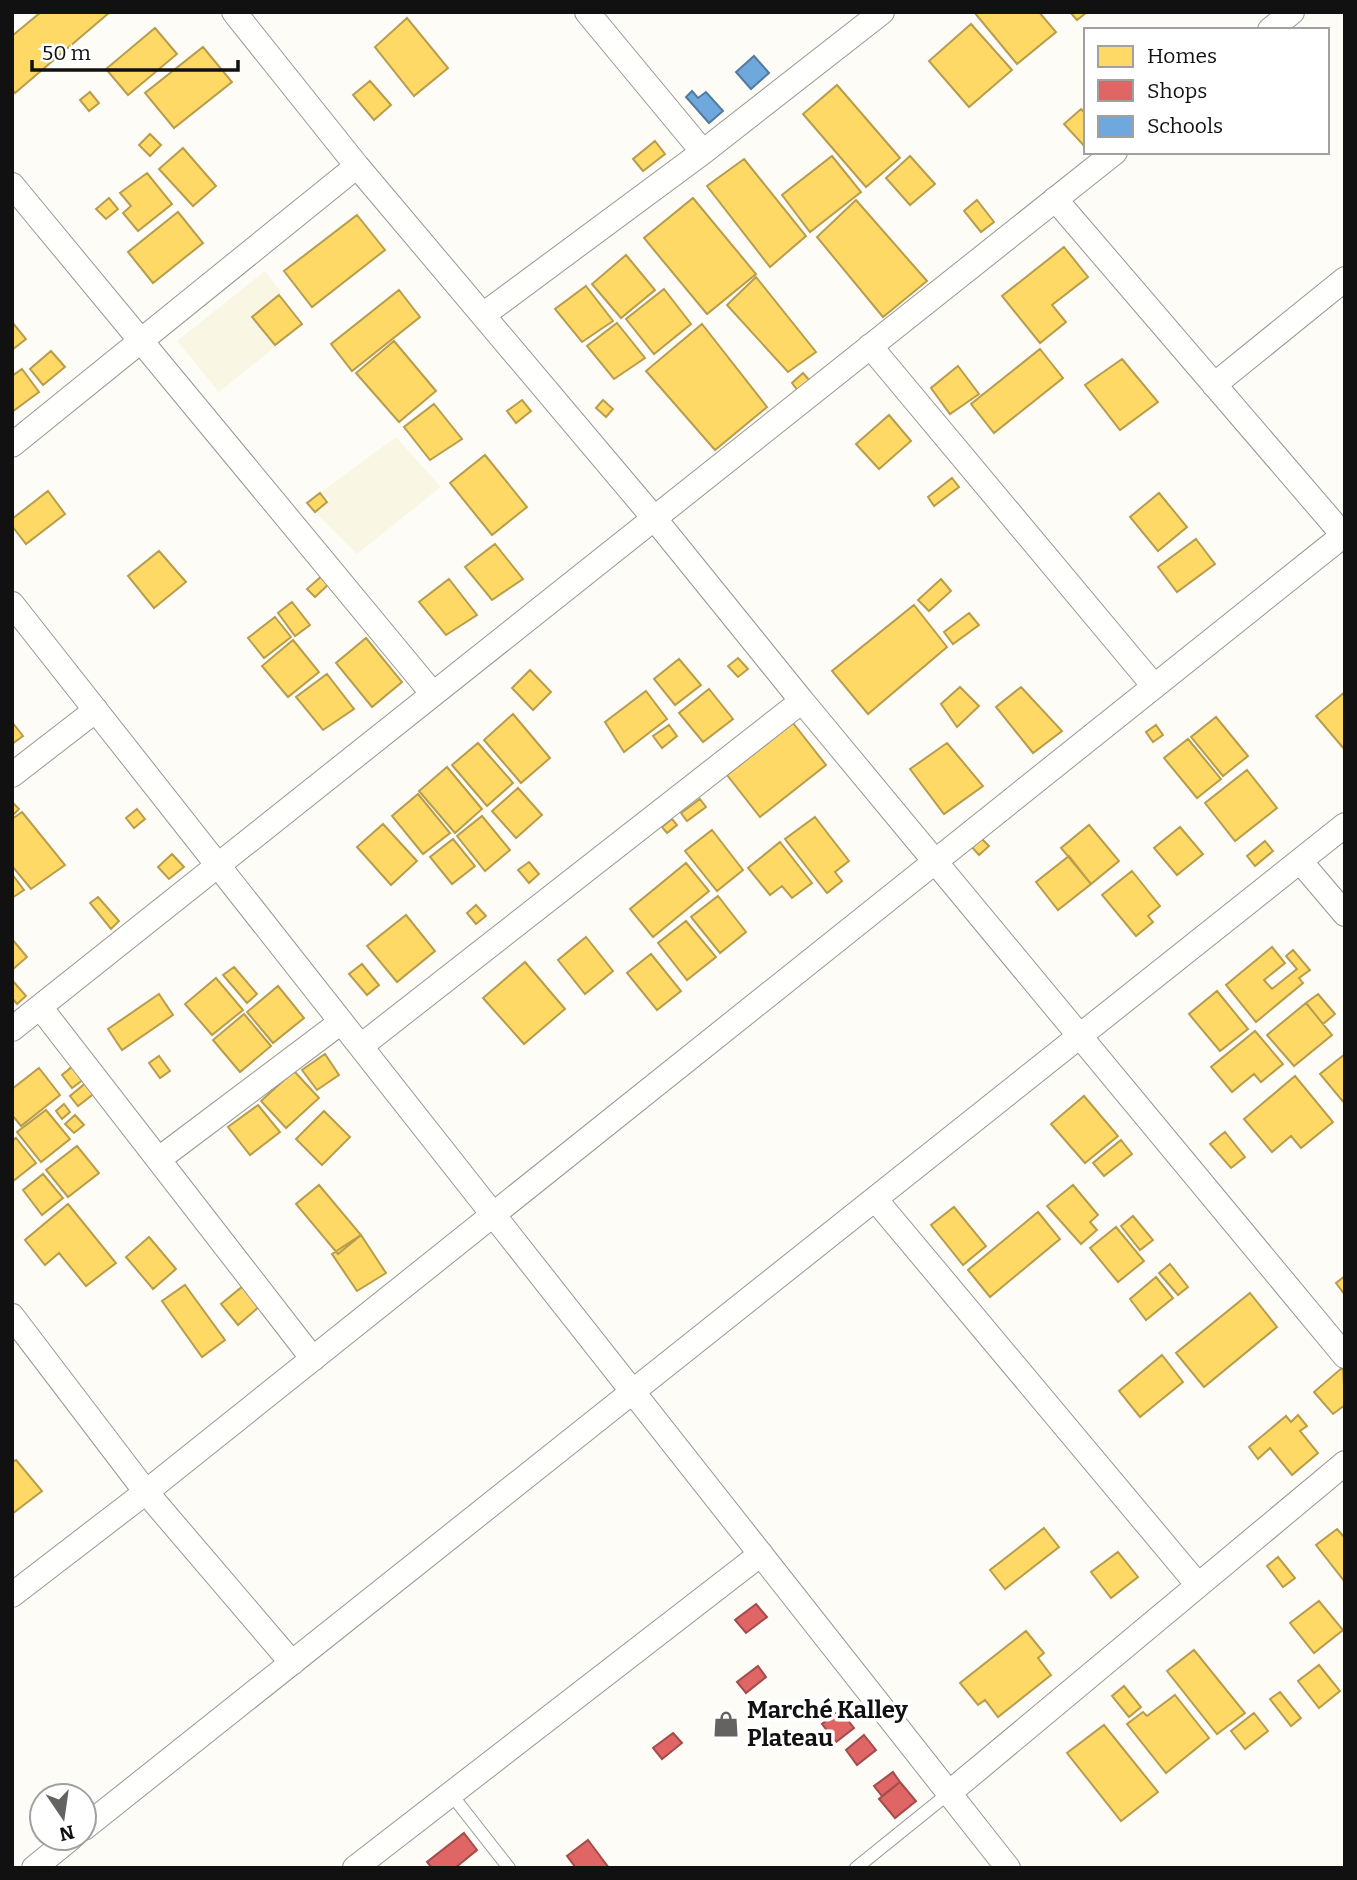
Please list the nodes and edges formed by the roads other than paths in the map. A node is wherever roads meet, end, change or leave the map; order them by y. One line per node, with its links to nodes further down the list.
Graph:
1 (234, 12): 6 (street)
2 (587, 12): 4 (street)
3 (882, 12): 4 (street)
4 (703, 152): 10 (street)
5 (1112, 154): 8 (street)
6 (357, 166): 10 (street); 11 (street)
7 (12, 185): 11 (street)
8 (1055, 199): 12 (street); 13 (street)
9 (1345, 279): 13 (street)
10 (483, 315): 15 (street)
11 (141, 341): 14 (street); 19 (street)
12 (870, 346): 15 (street); 18 (street)
13 (1214, 385): 16 (street)
14 (12, 445)
15 (654, 518): 19 (street); 20 (street)
16 (1344, 536): 18 (street)
17 (12, 604): 21 (street)
18 (1154, 686): 25 (street)
19 (433, 694): 26 (street)
20 (802, 701): 25 (street); 32 (street)
21 (96, 710): 22 (street); 26 (street)
22 (12, 775)
23 (1345, 825): 24 (street)
24 (1300, 861): 27 (street); 31 (street)
25 (935, 862): 31 (street); 35 (street)
26 (218, 865): 28 (street); 29 (street)
27 (1345, 914)
28 (40, 1007): 30 (street); 33 (street)
29 (341, 1022): 32 (street); 33 (street)
30 (12, 1029)
31 (1080, 1036): 34 (street); 37 (street)
32 (361, 1046): 35 (street)
33 (159, 1159): 38 (street)
34 (875, 1199): 39 (street); 43 (street)
35 (493, 1214): 38 (street); 39 (street)
36 (12, 1316): 41 (street)
37 (1345, 1356)
38 (313, 1359): 41 (street)
39 (633, 1391): 42 (street); 45 (street)
40 (1345, 1463): 43 (street)
41 (146, 1492): 44 (street); 45 (street)
42 (761, 1554): 46 (street); 47 (street)
43 (1198, 1585): 46 (street)
44 (12, 1595)
45 (292, 1663): 48 (street)
46 (949, 1793): 53 (lane); 54 (street)
47 (451, 1794): 51 (street); 52 (lane)
48 (98, 1817)
49 (54, 1852): 50 (street)
50 (34, 1868)
51 (355, 1868)
52 (509, 1868)
53 (856, 1868)
54 (1008, 1868)

